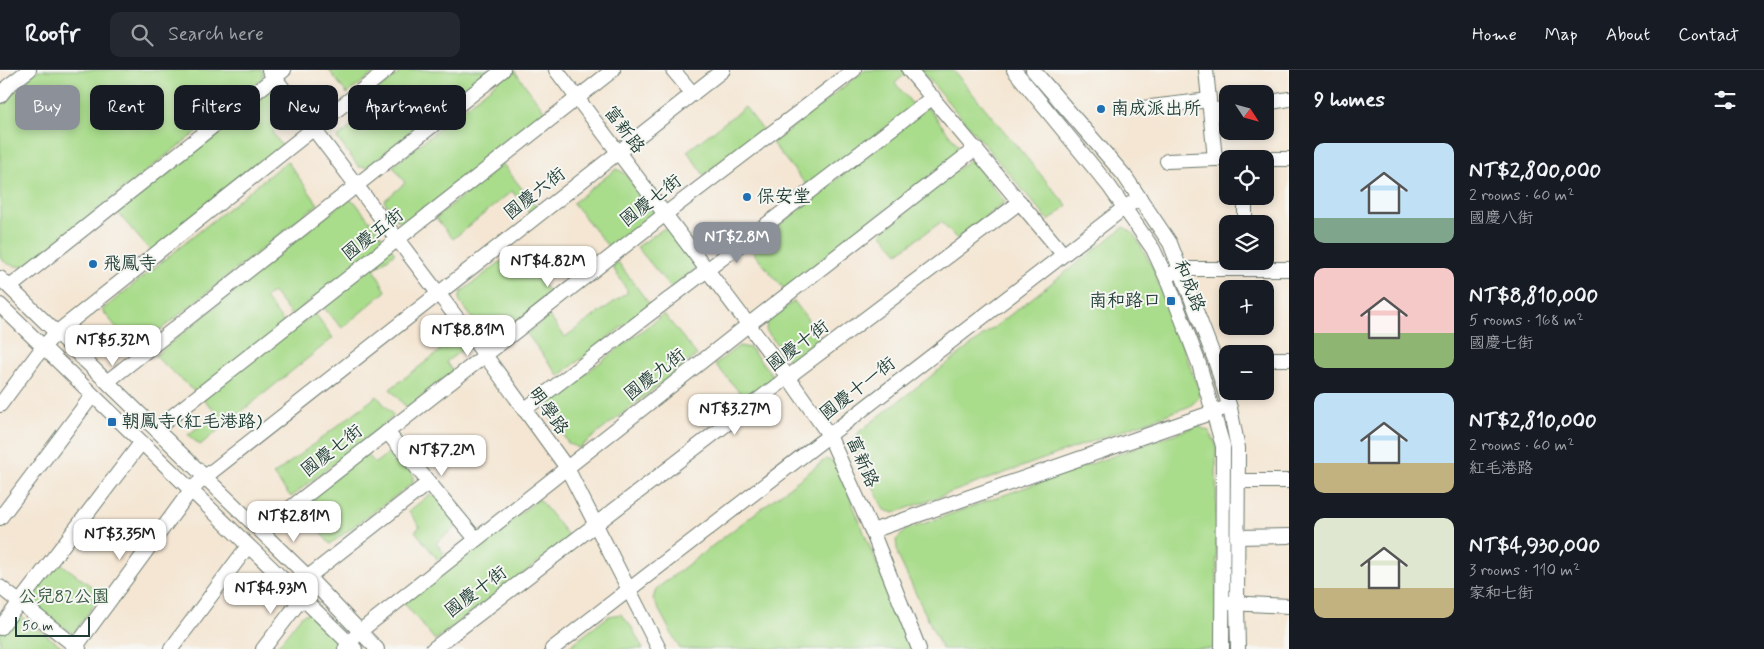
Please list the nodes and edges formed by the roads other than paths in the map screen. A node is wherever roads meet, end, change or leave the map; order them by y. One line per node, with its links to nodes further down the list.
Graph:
1 (29, 70): 16 (street)
2 (387, 70): 24 (street)
3 (503, 70): 34 (street)
4 (556, 70): 18 (street, 富新路)
5 (613, 70): 18 (street, 國慶五街)
6 (673, 70): 15 (street)
7 (723, 70): 15 (street, 國慶六街)
8 (854, 70): 38 (street, 國慶七街)
9 (910, 70): 17 (street)
10 (1014, 70): 37 (street, 和成路)
11 (1033, 70): 35 (street, 和成路)
12 (1206, 70): 21 (street)
13 (276, 72): 14 (street, 明學路); 47 (street)
14 (285, 85)
15 (693, 94): 29 (street, 國慶六街)
16 (0, 96)
17 (933, 97): 27 (street); 43 (street)
18 (577, 98): 29 (street, 富新路); 39 (street, 國慶五街)
19 (1289, 99): 20 (street)
20 (1274, 102)
21 (1210, 105): 22 (street); 23 (street); 28 (street)
22 (1219, 106)
23 (1143, 108)
24 (338, 109)
25 (311, 130): 51 (street)
26 (316, 130): 34 (street, 明學路)
27 (976, 148): 36 (street); 50 (street, 國慶九街)
28 (1219, 150)
29 (617, 153): 38 (street, 富新路); 48 (street, 國慶六街)
30 (1219, 159): 33 (street)
31 (1274, 159): 32 (street)
32 (1289, 159)
33 (1167, 161)
34 (357, 185): 39 (street, 明學路); 60 (street)
35 (1140, 198): 37 (street, 國慶十一街); 44 (street, 和成路)
36 (1020, 202): 40 (street); 59 (street, 國慶十街)
37 (1124, 208): 40 (street, 國慶十一街); 46 (street, 和成路)
38 (664, 215): 43 (street, 富新路); 53 (street, 國慶七街)
39 (397, 239): 48 (street, 明學路); 67 (street, 國慶五街)
40 (1063, 254): 69 (street, 國慶十一街)
41 (1219, 267): 44 (street)
42 (1274, 268): 45 (street)
43 (707, 269): 50 (street, 富新路); 65 (street)
44 (1180, 269): 46 (street); 54 (street, 和成路)
45 (1289, 269)
46 (1166, 277): 58 (street, 和成路)
47 (5, 283): 51 (street)
48 (438, 294): 53 (street, 明學路); 72 (street, 國慶六街)
49 (0, 305): 52 (street)
50 (748, 325): 59 (street, 富新路); 71 (street, 國慶九街)
51 (56, 333): 52 (street); 60 (street)
52 (43, 347): 61 (street); 63 (street)
53 (485, 355): 65 (street, 明學路); 68 (street, 國慶七街)
54 (1219, 356)
55 (1274, 359): 56 (street)
56 (1289, 359)
57 (1219, 360): 58 (street)
58 (1199, 364): 66 (street, 和成路)
59 (788, 377): 69 (street, 富新路); 78 (street, 國慶十街)
60 (108, 381): 67 (street)
61 (92, 396): 70 (street); 77 (street)
62 (1228, 400): 64 (street, 和成路)
63 (0, 405)
64 (1230, 408): 66 (street); 73 (street, 和成路)
65 (524, 410): 71 (street, 明學路)
66 (1214, 411): 80 (street); 90 (street, 和成路)
67 (156, 429): 72 (street)
68 (387, 432): 75 (street); 79 (street, 國慶七街)
69 (829, 435): 80 (street, 富新路); 87 (street, 國慶十一街)
70 (141, 443): 76 (street); 89 (street)
71 (566, 468): 78 (street, 明學路); 83 (street, 國慶九街)
72 (205, 476): 76 (street, 國慶六街); 79 (street)
73 (1238, 481): 74 (street); 82 (street, 和成路)
74 (1289, 481)
75 (428, 483): 83 (street); 85 (street)
76 (190, 490): 84 (street); 96 (street, 國慶六街)
77 (0, 518)
78 (596, 525): 87 (street, 明學路); 100 (street, 國慶十街)
79 (260, 531): 85 (street)
80 (872, 531): 103 (street, 富新路)
81 (1289, 536): 82 (street)
82 (1237, 537): 91 (street, 和成路)
83 (476, 539): 94 (street, 國慶九街)
84 (248, 546): 88 (street); 97 (street)
85 (308, 577): 94 (street)
86 (0, 587): 89 (street)
87 (629, 590): 101 (street, 國慶十一街); 102 (street, 明學路)
88 (302, 598): 95 (street); 98 (street)
89 (19, 602): 93 (street); 96 (street)
90 (1221, 603): 91 (street); 104 (street, 和成路)
91 (1236, 604): 92 (street); 105 (street, 和成路)
92 (1289, 606)
93 (0, 628)
94 (359, 632): 95 (street, 國慶九街); 99 (street)
95 (349, 647)
96 (76, 648)
97 (171, 649)
98 (263, 649)
99 (377, 649)
100 (433, 649)
101 (552, 649)
102 (659, 649)
103 (919, 649)
104 (1222, 649)
105 (1238, 649)

